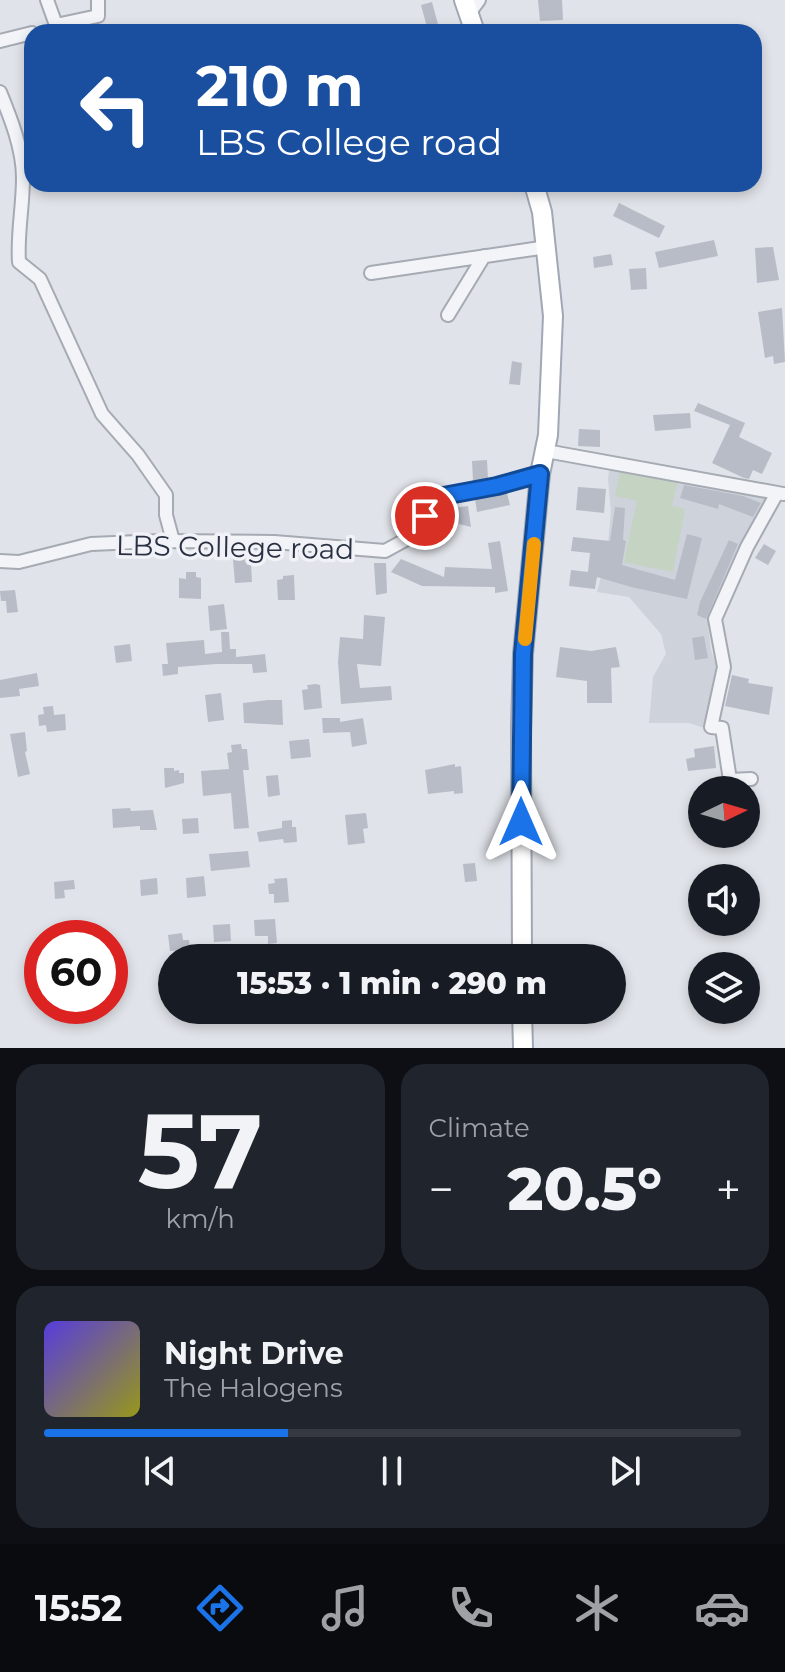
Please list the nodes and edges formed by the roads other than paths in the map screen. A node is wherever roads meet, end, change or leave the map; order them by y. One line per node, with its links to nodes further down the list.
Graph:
1 (47, 0): 3 (street)
2 (98, 0): 4 (street)
3 (56, 24)
4 (61, 24)
5 (24, 34): 6 (street)
6 (0, 41)
7 (0, 92): 16 (street)
8 (536, 192): 9 (main road)
9 (547, 247): 10 (street); 13 (main road)
10 (484, 256): 11 (street); 12 (street)
11 (371, 273)
12 (448, 315)
13 (546, 451): 14 (main road); 15 (street)
14 (540, 474): 16 (street, LBS College road); 19 (main road)
15 (781, 493): 18 (street)
16 (173, 541): 17 (street, LBS College road)
17 (0, 561)
18 (729, 776)
19 (522, 944)
20 (522, 1024): 21 (main road)
21 (523, 1048)

